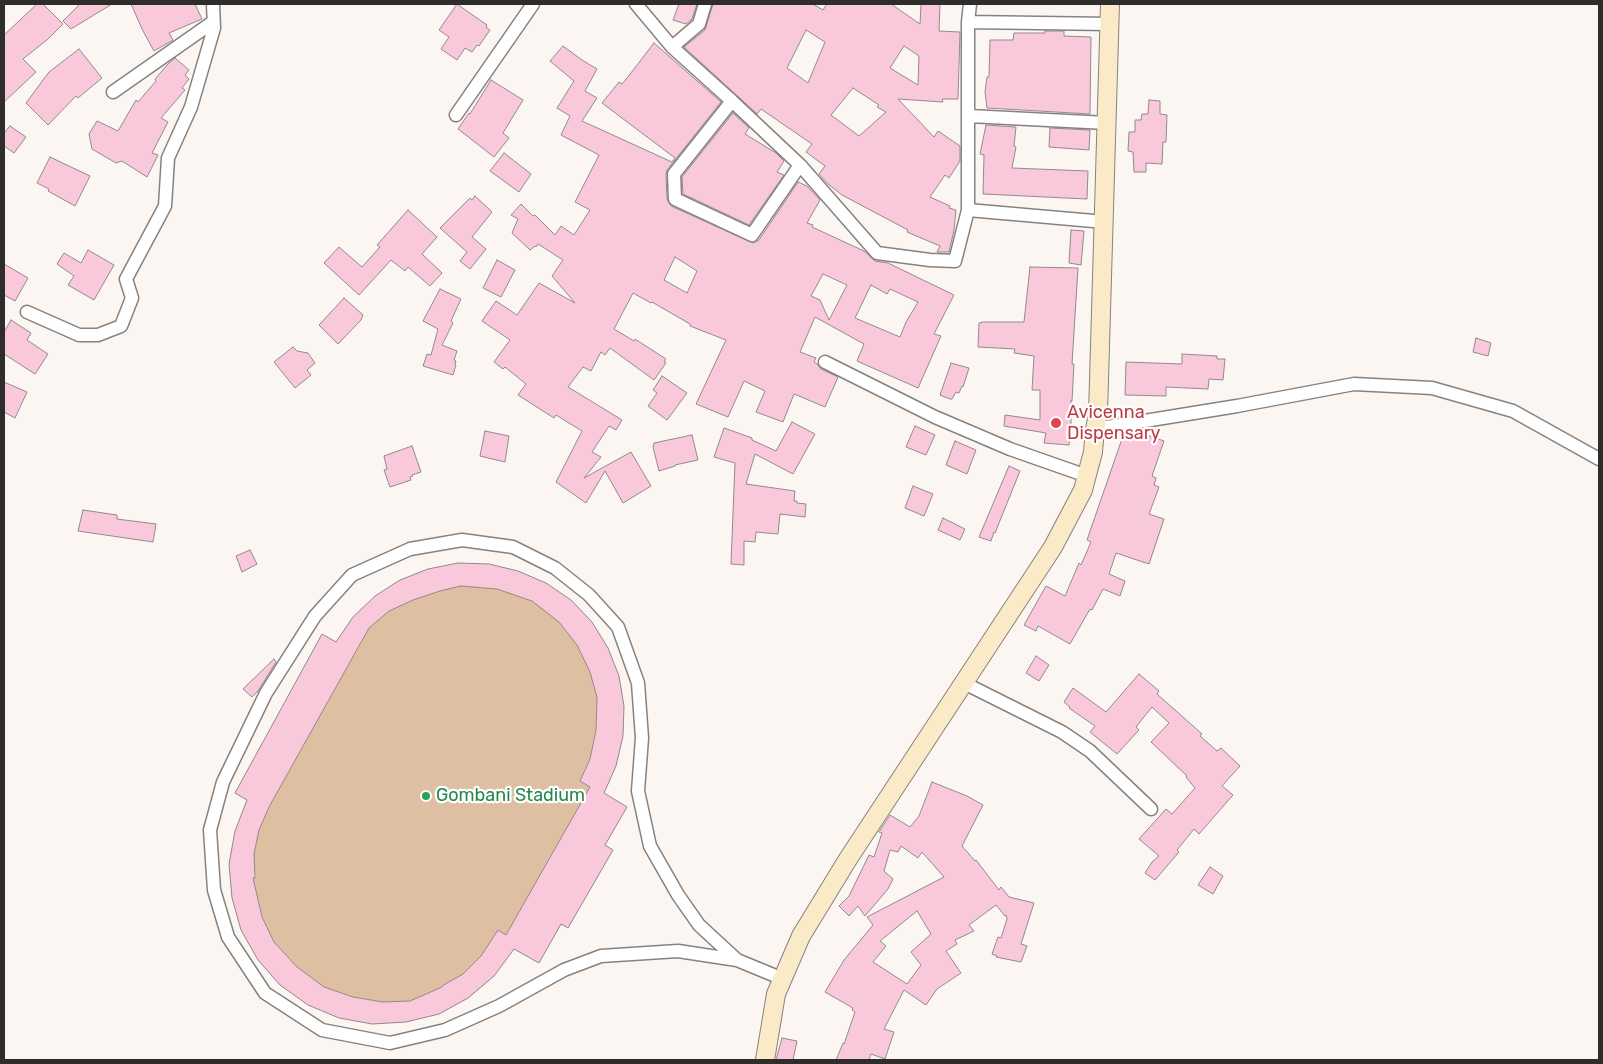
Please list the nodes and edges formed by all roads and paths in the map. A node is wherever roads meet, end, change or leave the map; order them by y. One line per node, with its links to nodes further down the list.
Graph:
1 (213, 4): 7 (street)
2 (533, 4): 13 (street)
3 (636, 4): 10 (street)
4 (705, 4): 10 (street)
5 (970, 4): 8 (street)
6 (1110, 4): 9 (main road)
7 (214, 22): 11 (street); 19 (street)
8 (968, 22): 9 (street); 14 (street)
9 (1110, 24): 15 (main road)
10 (672, 47): 12 (street)
11 (112, 92)
12 (732, 100): 16 (street); 16 (street)
13 (456, 115)
14 (968, 116): 15 (street); 17 (street)
15 (1107, 124): 18 (main road)
16 (800, 166): 17 (street)
17 (968, 210): 18 (street)
18 (1105, 222): 21 (main road)
19 (27, 312)
20 (824, 362): 23 (street)
21 (1095, 429): 22 (street); 23 (main road)
22 (1599, 458)
23 (1086, 476): 24 (main road)
24 (964, 683): 25 (street); 27 (main road)
25 (1151, 809)
26 (737, 960): 26 (street); 27 (street)
27 (783, 978): 28 (main road)
28 (765, 1060)

